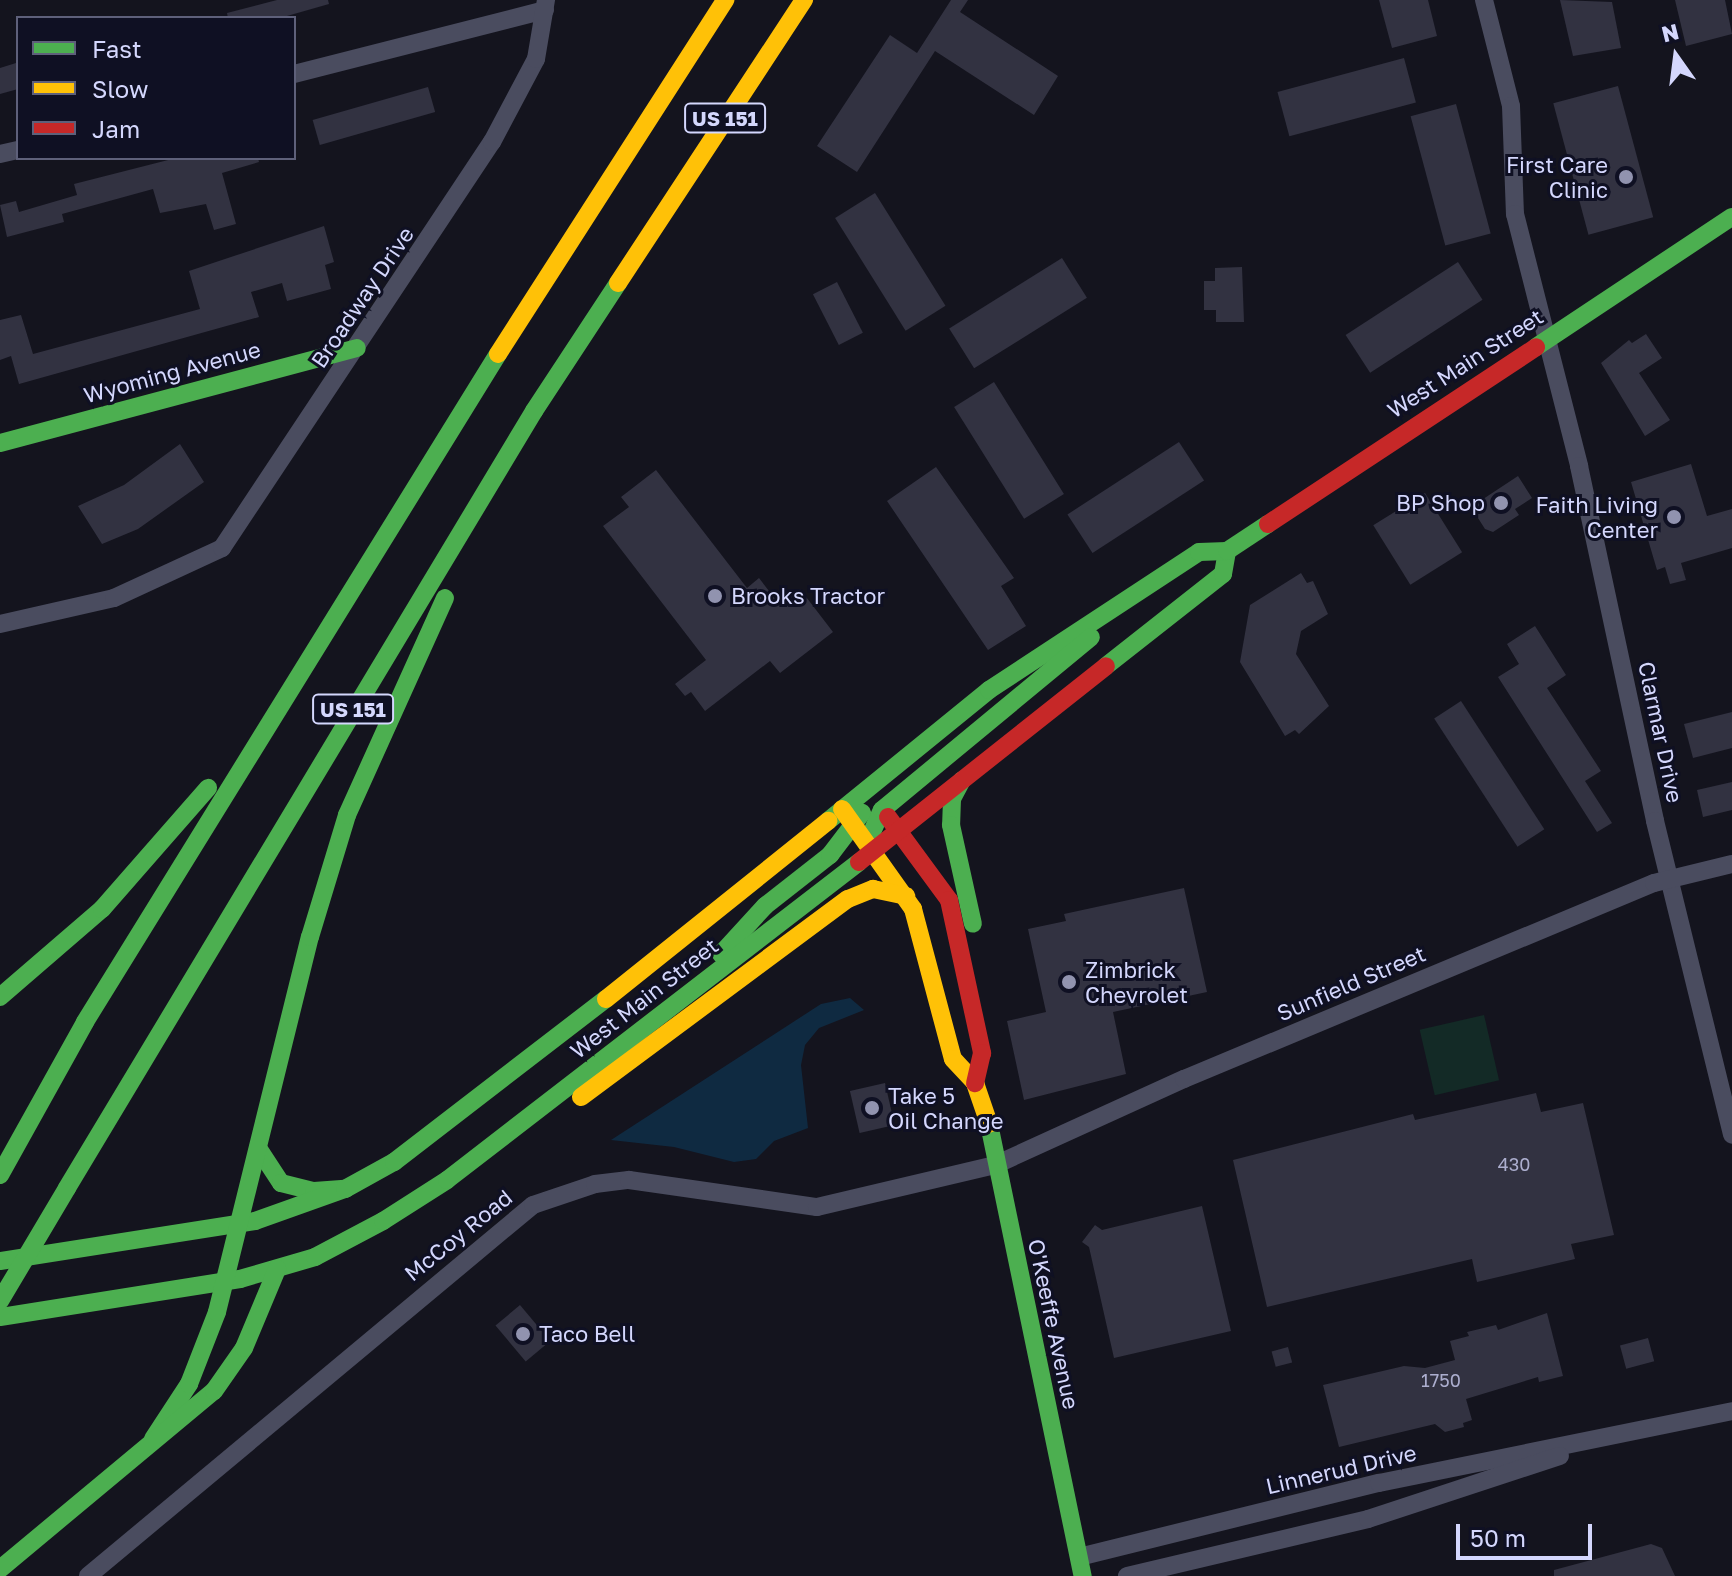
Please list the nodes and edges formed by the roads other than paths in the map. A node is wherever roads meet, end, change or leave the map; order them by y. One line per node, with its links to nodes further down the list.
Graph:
1 (725, 0): 13 (main road, US 151)
2 (804, 0): 7 (main road, US 151)
3 (1484, 0): 8 (street, Clarmar Drive)
4 (545, 5): 5 (street); 9 (street, Broadway Drive)
5 (296, 73)
6 (1732, 217): 8 (main road, West Main Street)
7 (647, 237): 31 (main road); 39 (main road, US 151, bridge)
8 (1547, 337): 11 (main road, West Main Street); 23 (street, Clarmar Drive)
9 (357, 348): 10 (main road, Wyoming Avenue); 14 (street, Broadway Drive)
10 (0, 443)
11 (1227, 551): 12 (main road, West Main Street); 15 (main road, West Main Street)
12 (1135, 596): 16 (main road, West Main Street); 18 (main road)
13 (340, 612): 27 (main road); 33 (main road, US 151)
14 (0, 624)
15 (962, 780): 20 (main road, West Main Street); 26 (main road)
16 (864, 790): 17 (main road, West Main Street); 18 (main road, O'Keeffe Avenue); 19 (main road)
17 (842, 809): 19 (main road, O'Keeffe Avenue); 34 (main road, West Main Street)
18 (882, 810): 20 (main road, O'Keeffe Avenue); 21 (main road)
19 (855, 826): 21 (main road, O'Keeffe Avenue); 25 (main road)
20 (898, 829): 21 (main road, West Main Street); 26 (main road, O'Keeffe Avenue)
21 (874, 849): 24 (main road, O'Keeffe Avenue); 25 (main road, West Main Street)
22 (1732, 864): 23 (street, Sunfield Street)
23 (1669, 879): 29 (street, Clarmar Drive); 32 (street, Sunfield Street)
24 (909, 902): 26 (main road); 28 (main road, O'Keeffe Avenue); 30 (main road)
25 (693, 989): 30 (main road, West Main Street)
26 (971, 989): 28 (main road, O'Keeffe Avenue)
27 (0, 997)
28 (975, 1083): 32 (main road, O'Keeffe Avenue)
29 (1732, 1135)
30 (503, 1136): 37 (main road, West Main Street)
31 (258, 1148): 34 (main road); 35 (main road)
32 (995, 1165): 44 (main road, O'Keeffe Avenue); 46 (street, McCoy Road)
33 (0, 1175)
34 (345, 1189): 35 (main road, West Main Street)
35 (237, 1224): 36 (main road, West Main Street); 38 (main road)
36 (0, 1261)
37 (277, 1269): 38 (main road, West Main Street); 43 (main road)
38 (222, 1283): 40 (main road, West Main Street); 43 (main road)
39 (0, 1301)
40 (0, 1317)
41 (1732, 1411): 42 (street, Linnerud Drive)
42 (1616, 1437): 44 (street, Linnerud Drive); 47 (street, Linnerud Drive)
43 (153, 1439): 45 (main road)
44 (1081, 1567)
45 (0, 1569)
46 (88, 1576)
47 (1127, 1576)

